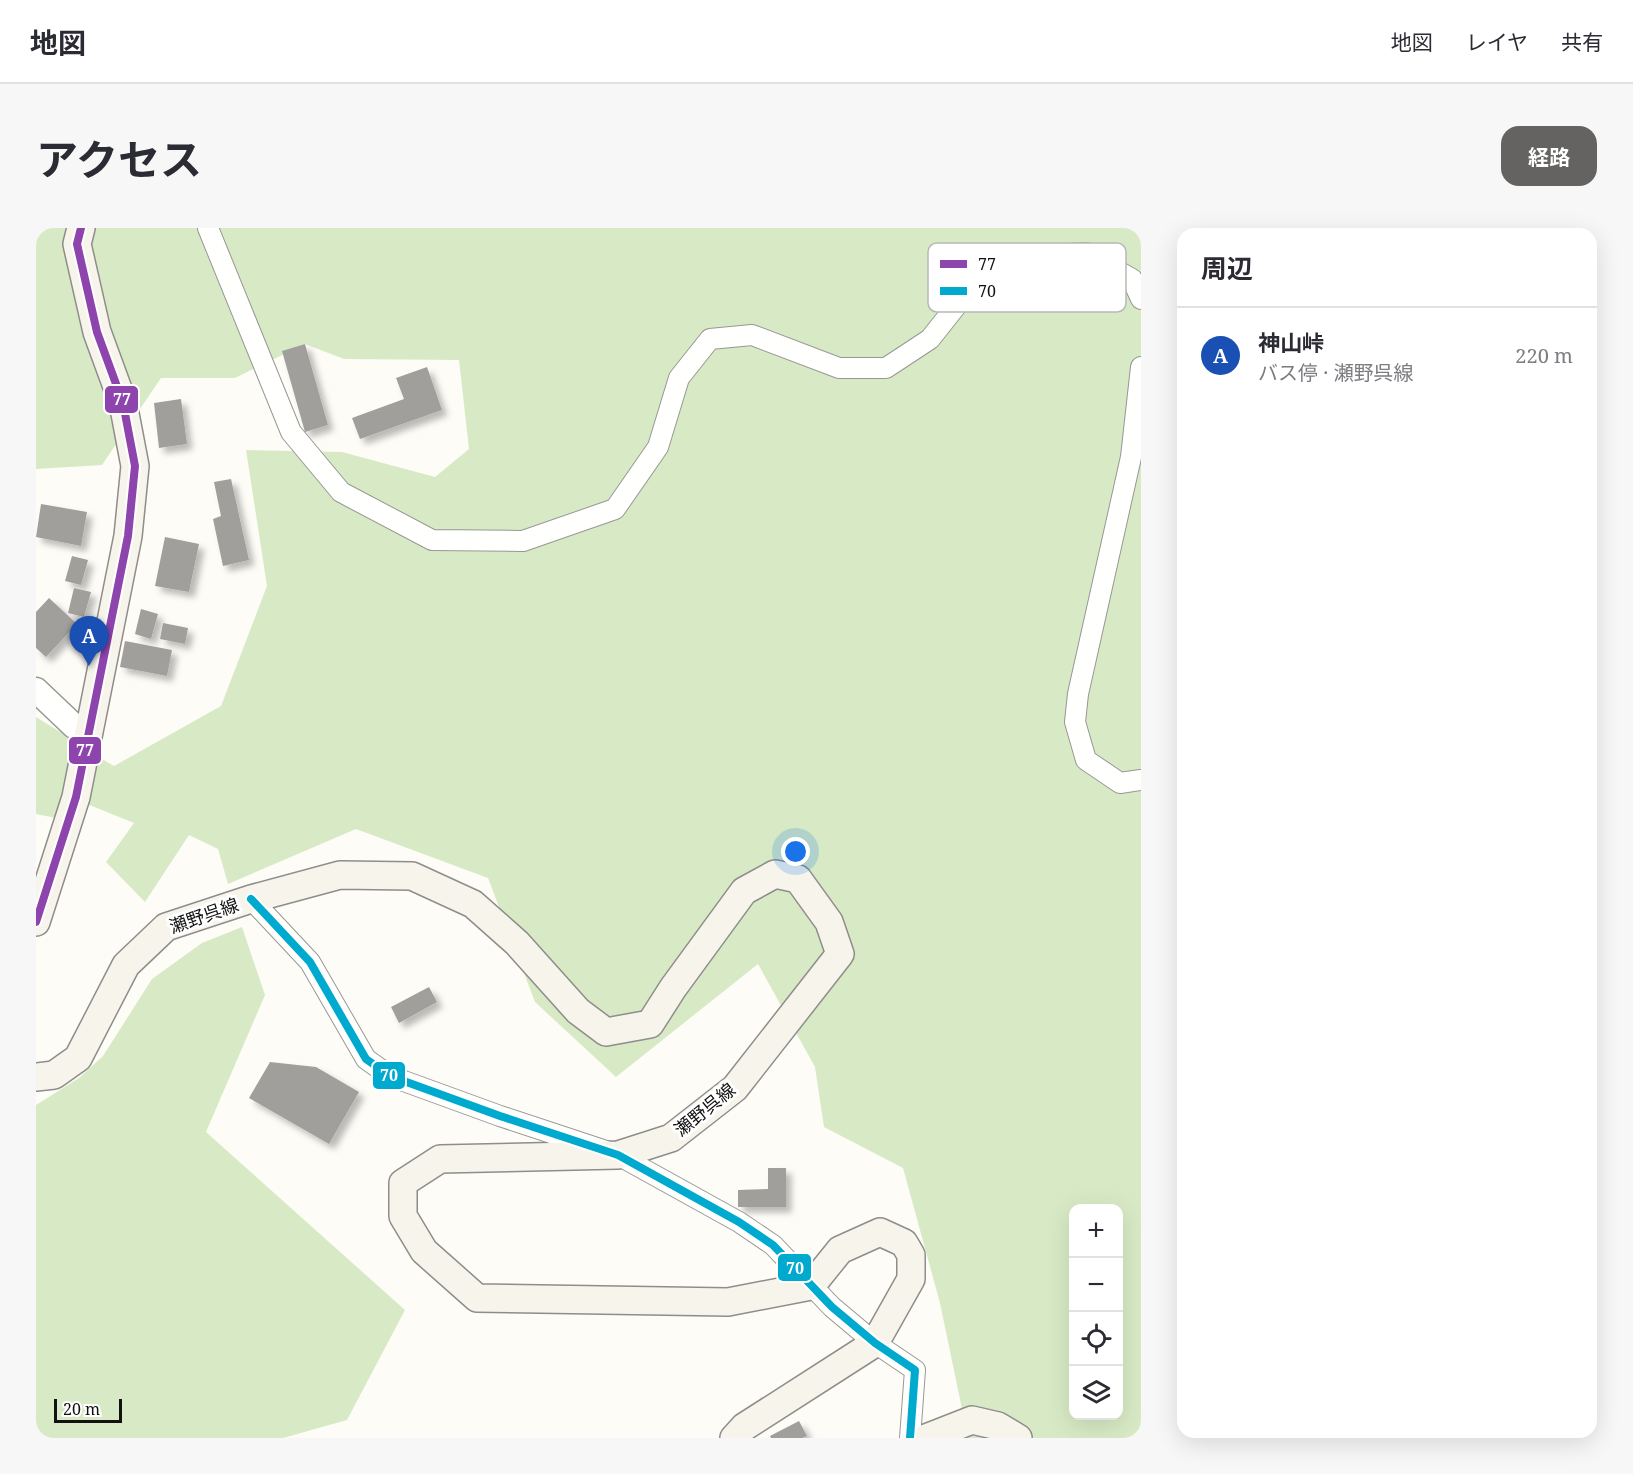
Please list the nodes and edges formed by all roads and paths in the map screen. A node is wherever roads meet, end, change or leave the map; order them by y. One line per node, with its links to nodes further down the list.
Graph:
1 (81, 228): 8 (main road)
2 (208, 228): 5 (street)
3 (1126, 276): 4 (street)
4 (1141, 299)
5 (951, 312)
6 (1141, 367): 9 (street)
7 (36, 690): 8 (street)
8 (90, 732): 11 (main road)
9 (1141, 780)
10 (251, 899): 12 (main road, 瀬野呉線); 13 (street); 13 (main road, 瀬野呉線)
11 (36, 922)
12 (36, 1077)
13 (618, 1155): 14 (street); 14 (main road, 瀬野呉線)
14 (811, 1286): 15 (street); 15 (main road)
15 (875, 1343): 16 (main road); 17 (street)
16 (734, 1438)
17 (910, 1438)
18 (926, 1438): 19 (main road)
19 (1018, 1438)

